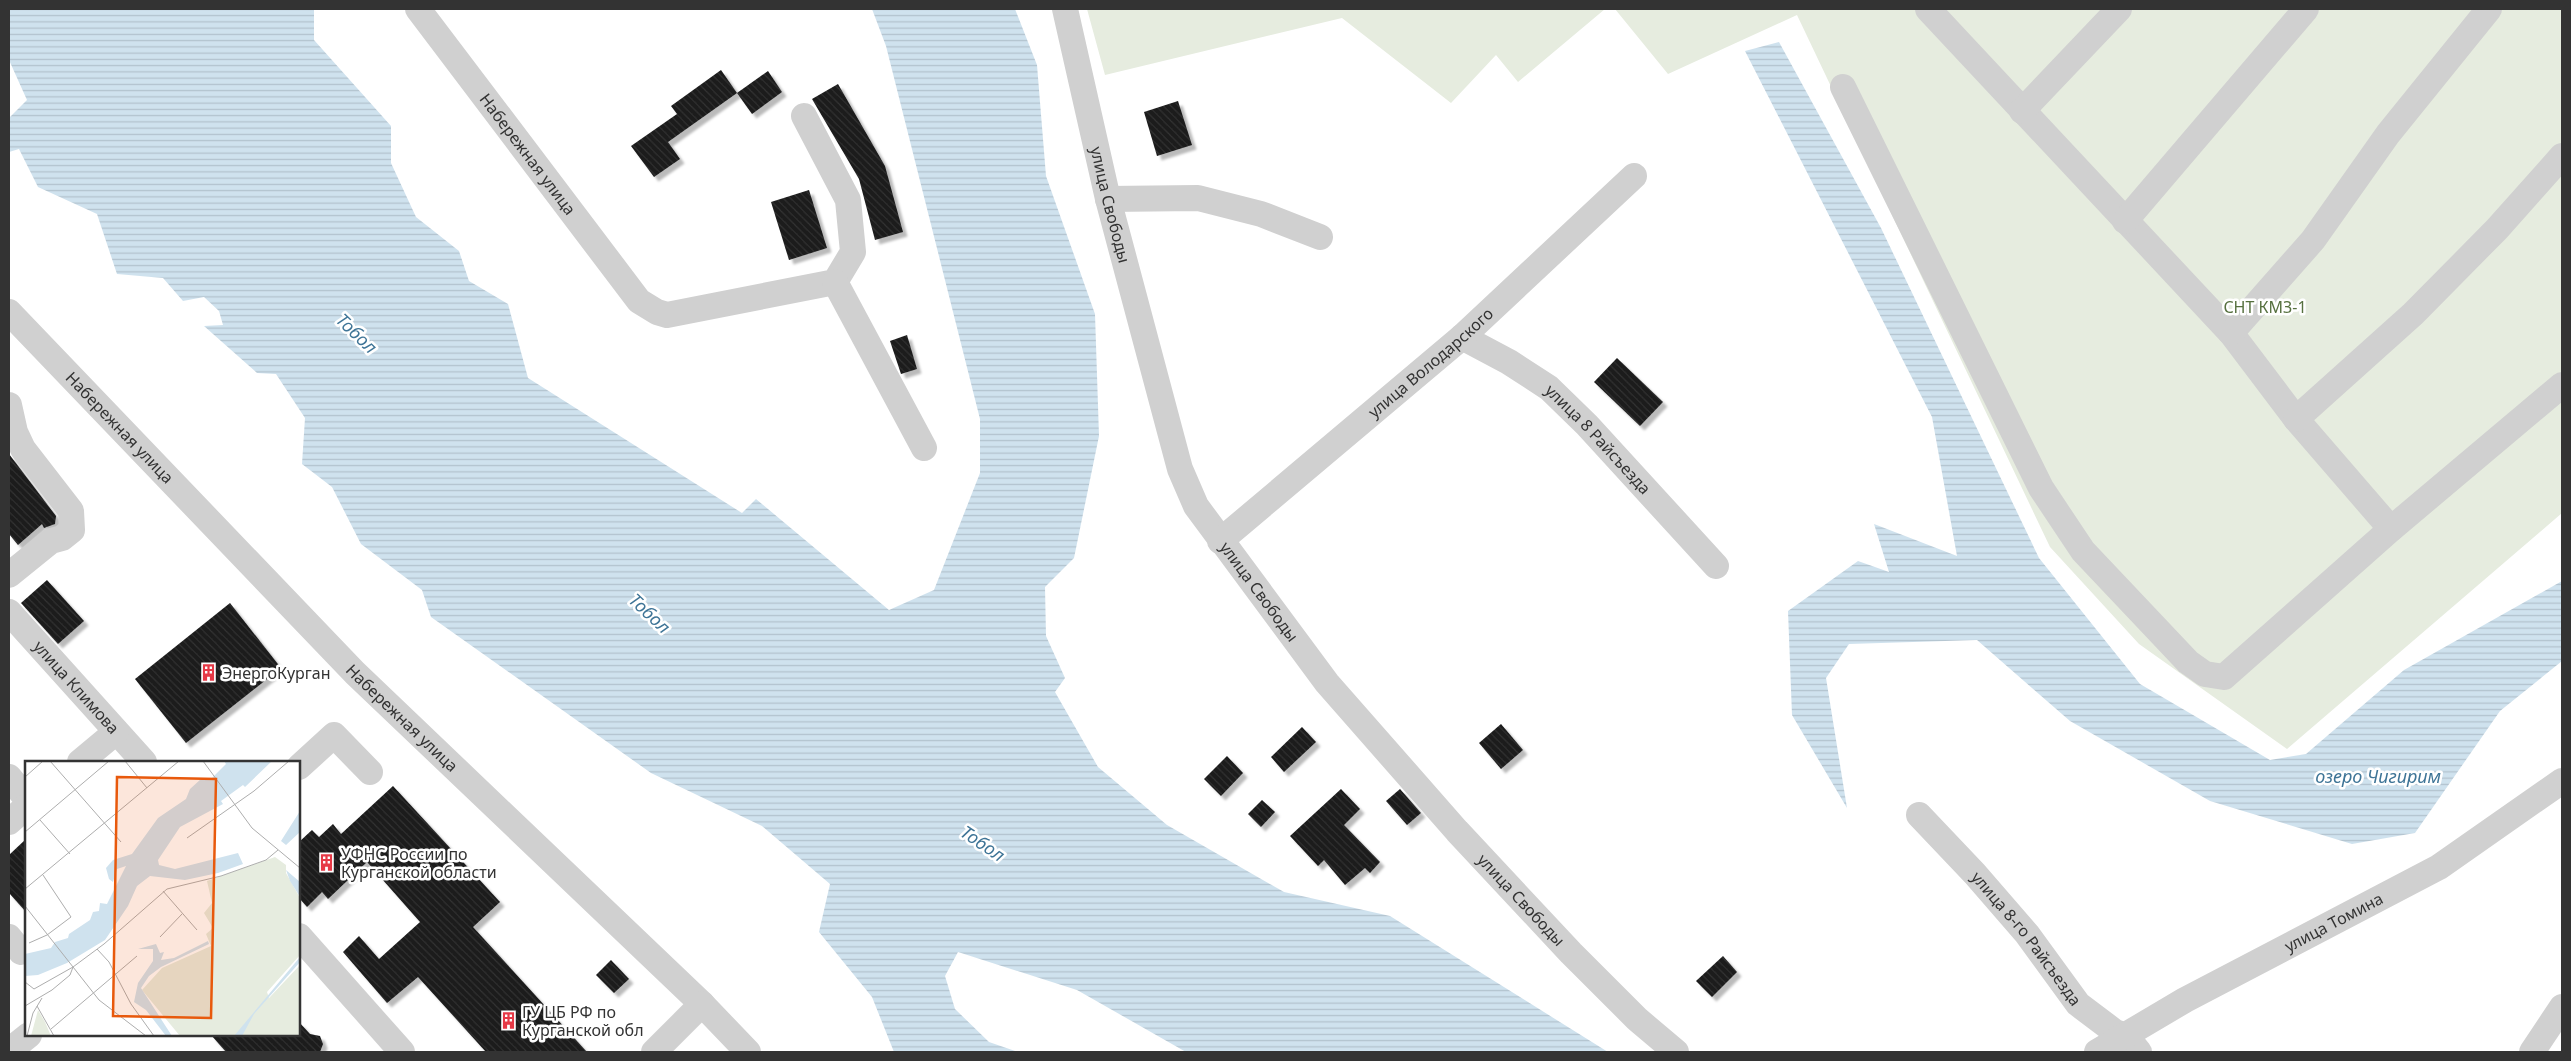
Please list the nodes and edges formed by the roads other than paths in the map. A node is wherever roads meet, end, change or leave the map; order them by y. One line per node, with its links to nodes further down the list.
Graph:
1 (418, 9): 15 (street, Набережная улица)
2 (1065, 9): 12 (street, улица Свободы)
3 (1929, 9): 8 (street)
4 (2119, 9): 8 (street)
5 (2306, 9): 13 (street)
6 (2489, 9): 17 (street)
7 (1843, 87): 23 (street)
8 (2022, 111): 13 (street)
9 (804, 116): 15 (street)
10 (2562, 156): 21 (street)
11 (1634, 176): 18 (street, улица Володарского)
12 (1108, 199): 14 (street); 24 (street, улица Свободы)
13 (2125, 221): 17 (street)
14 (1320, 237)
15 (835, 282): 22 (street)
16 (9, 312): 40 (street, Набережная улица)
17 (2231, 334): 21 (street)
18 (1462, 337): 24 (street, улица Володарского); 25 (street, улица 8 Райсъезда)
19 (2562, 385): 23 (street)
20 (9, 405): 26 (street)
21 (2296, 419): 23 (street)
22 (924, 448)
23 (2391, 530)
24 (1220, 541): 48 (street, улица Свободы)
25 (1716, 566)
26 (9, 574)
27 (9, 612): 28 (street, улица Климова)
28 (116, 732): 29 (street); 30 (street, улица Климова)
29 (81, 761)
30 (143, 761)
31 (300, 766): 32 (street)
32 (370, 772)
33 (9, 777): 35 (street)
34 (2562, 781): 43 (street, улица Томина)
35 (25, 797)
36 (25, 809): 38 (street)
37 (1919, 815): 43 (street, улица 8-го Райсъезда)
38 (9, 822)
39 (300, 937): 45 (street)
40 (702, 1004): 46 (street); 47 (street, Набережная улица)
41 (2562, 1007): 50 (street)
42 (28, 1036): 44 (street)
43 (2133, 1044): 49 (street, улица Томина)
44 (9, 1051)
45 (402, 1052)
46 (654, 1052)
47 (748, 1052)
48 (1676, 1052)
49 (2097, 1052)
50 (2532, 1052)

